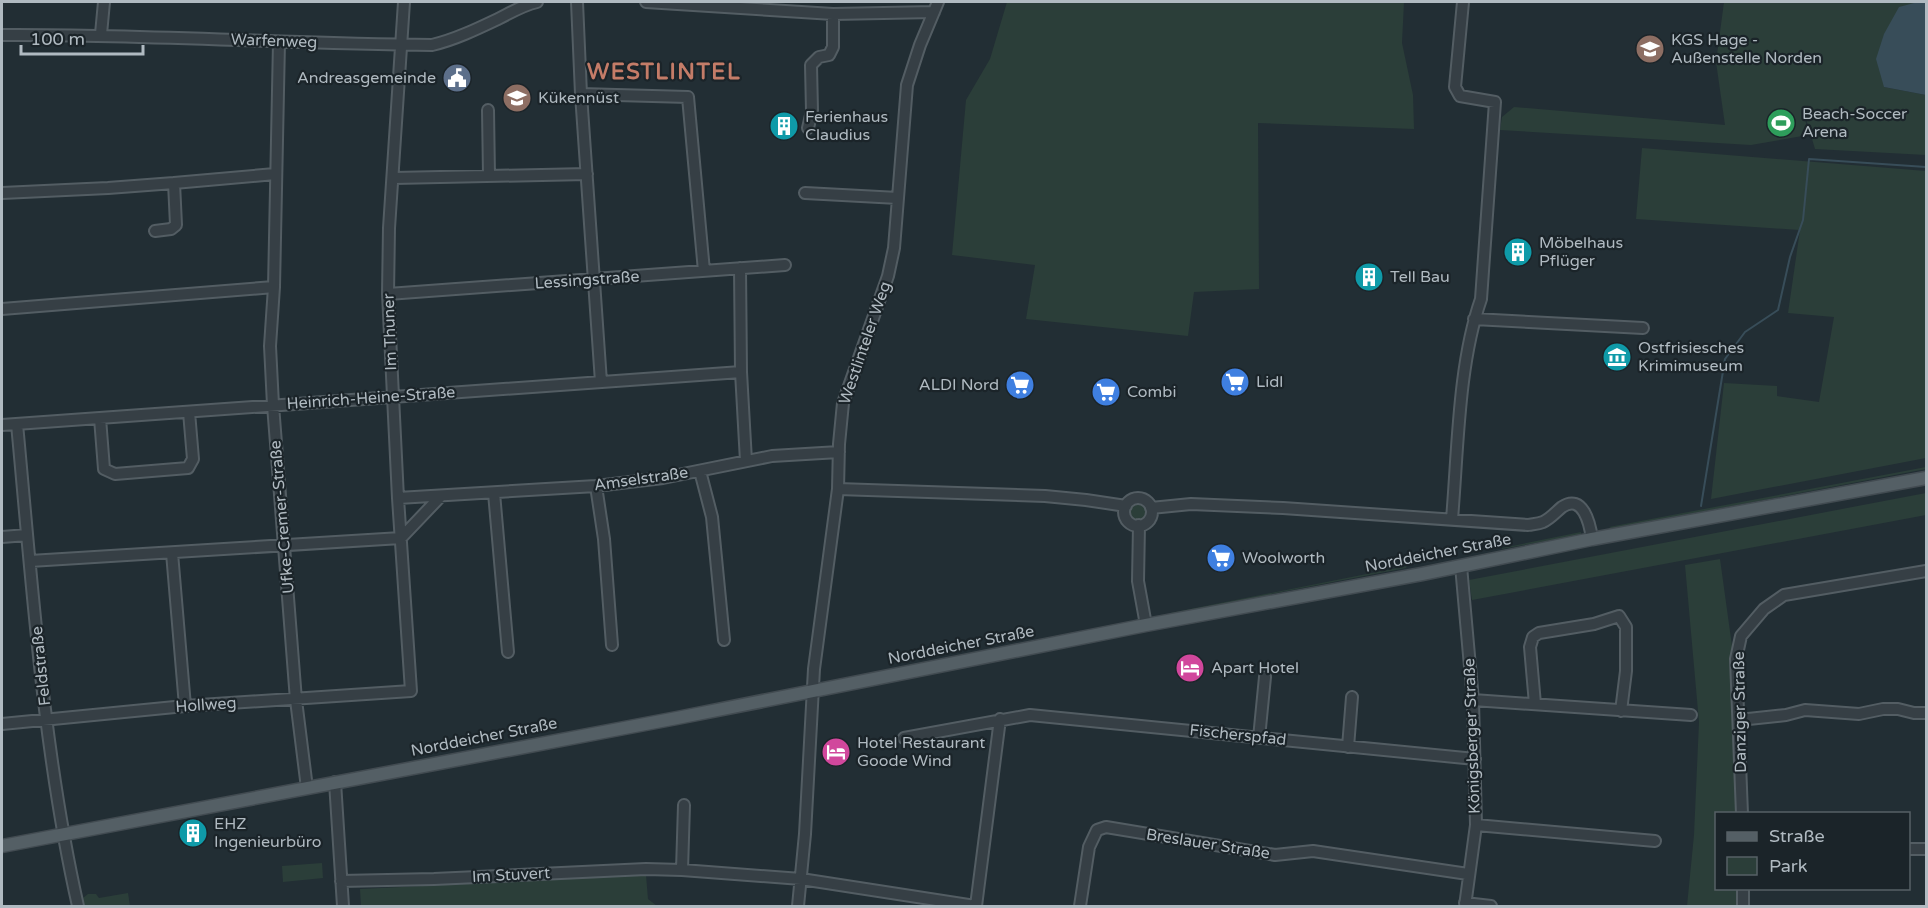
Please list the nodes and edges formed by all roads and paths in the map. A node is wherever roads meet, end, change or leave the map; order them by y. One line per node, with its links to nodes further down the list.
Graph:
1 (104, 2): 11 (street)
2 (404, 2): 14 (street, Im Thuner)
3 (537, 2): 14 (street, Warfenweg)
4 (577, 2): 15 (street)
5 (646, 2): 6 (street)
6 (666, 2): 8 (street)
7 (1463, 2): 34 (street)
8 (811, 7): 10 (street)
9 (936, 7): 10 (street); 25 (street, Westlinteler Weg)
10 (833, 14): 17 (street)
11 (101, 34): 12 (street, Warfenweg); 13 (street, Warfenweg)
12 (2, 35)
13 (279, 42): 14 (street, Warfenweg); 18 (street, Ufke-Cremer-Straße)
14 (400, 45): 21 (street, Im Thuner)
15 (581, 94): 19 (street); 29 (street)
16 (489, 110): 20 (street)
17 (808, 128)
18 (275, 174): 22 (street); 31 (street, Ufke-Cremer-Straße)
19 (587, 174): 20 (street); 30 (street)
20 (489, 176): 21 (street)
21 (394, 178): 32 (street, Im Thuner)
22 (174, 183): 23 (street); 26 (street)
23 (2, 193)
24 (805, 193): 25 (street)
25 (898, 198): 44 (street, Westlinteler Weg)
26 (155, 231)
27 (785, 265): 28 (street, Lessingstraße)
28 (740, 268): 29 (street, Lessingstraße); 36 (street)
29 (704, 271): 30 (street, Lessingstraße)
30 (594, 280): 32 (street, Lessingstraße); 37 (street)
31 (274, 288): 33 (street); 39 (street, Ufke-Cremer-Straße)
32 (388, 294): 38 (street, Im Thuner)
33 (2, 309)
34 (1474, 319): 35 (street); 55 (street)
35 (1643, 328)
36 (741, 372): 37 (street, Heinrich-Heine-Straße); 45 (street)
37 (601, 382): 38 (street, Heinrich-Heine-Straße)
38 (393, 397): 39 (street, Heinrich-Heine-Straße); 52 (street, Im Thuner)
39 (273, 405): 40 (street, Heinrich-Heine-Straße); 61 (street, Ufke-Cremer-Straße)
40 (189, 412): 41 (street, Heinrich-Heine-Straße); 41 (street)
41 (100, 418): 42 (street, Heinrich-Heine-Straße)
42 (17, 424): 43 (street, Heinrich-Heine-Straße); 57 (street, Feldstraße)
43 (2, 425)
44 (839, 452): 45 (street, Amselstraße); 49 (street, Westlinteler Weg)
45 (746, 461): 46 (street, Amselstraße)
46 (700, 471): 48 (street, Amselstraße); 67 (street)
47 (1926, 478): 60 (main road, Norddeicher Straße)
48 (596, 486): 50 (street, Amselstraße); 68 (street)
49 (838, 489): 53 (street); 71 (street, Westlinteler Weg)
50 (494, 493): 51 (street, Amselstraße); 69 (street)
51 (441, 496): 52 (street, Amselstraße); 59 (street)
52 (398, 498): 59 (street, Im Thuner)
53 (1126, 506): 54 (street); 56 (street)
54 (1152, 508): 55 (street); 56 (street)
55 (1452, 519): 60 (street)
56 (1139, 525): 66 (street)
57 (27, 535): 58 (street); 63 (street, Feldstraße)
58 (2, 537)
59 (401, 538): 61 (street); 72 (street, Im Thuner)
60 (1592, 539): 64 (main road, Norddeicher Straße)
61 (285, 544): 62 (street); 74 (street, Ufke-Cremer-Straße)
62 (172, 552): 63 (street); 77 (street)
63 (30, 561): 82 (street, Feldstraße)
64 (1461, 566): 66 (main road, Norddeicher Straße); 75 (street, Königsberger Straße)
65 (1926, 571): 83 (street, Danziger Straße)
66 (1146, 625): 71 (main road, Norddeicher Straße)
67 (724, 640)
68 (612, 645)
69 (508, 652)
70 (1265, 677): 86 (street)
71 (813, 690): 89 (main road, Norddeicher Straße); 101 (street, Westlinteler Weg)
72 (411, 691): 74 (street, Hollweg)
73 (1352, 697): 87 (street)
74 (296, 700): 77 (street, Hollweg); 90 (street, Ufke-Cremer-Straße)
75 (1473, 700): 76 (street); 88 (street, Königsberger Straße)
76 (1534, 704): 78 (street); 78 (street)
77 (185, 706): 82 (street, Hollweg)
78 (1621, 711): 80 (street)
79 (1926, 713): 83 (street)
80 (1691, 715)
81 (1000, 719): 85 (street, Fischerspfad); 86 (street, Fischerspfad); 108 (street)
82 (47, 720): 84 (street, Hollweg); 94 (street, Feldstraße)
83 (1739, 720): 92 (street, Danziger Straße)
84 (2, 724)
85 (904, 738)
86 (1259, 738): 87 (street, Fischerspfad)
87 (1348, 747): 88 (street, Fischerspfad)
88 (1475, 759): 93 (street, Königsberger Straße)
89 (335, 782): 90 (main road, Norddeicher Straße); 102 (street)
90 (307, 788): 94 (main road, Norddeicher Straße)
91 (684, 805): 99 (street)
92 (1742, 812)
93 (1476, 825): 95 (street); 100 (street, Königsberger Straße)
94 (63, 834): 96 (main road, Norddeicher Straße); 105 (street, Feldstraße)
95 (1655, 841)
96 (2, 846)
97 (1910, 849): 98 (street)
98 (1926, 849)
99 (682, 870): 101 (street, Im Stuvert); 102 (street, Im Stuvert)
100 (1468, 873): 104 (street, Königsberger Straße); 109 (street, Breslauer Straße)
101 (801, 879): 107 (street, Westlinteler Weg); 108 (street, Im Stuvert)
102 (341, 881): 106 (street)
103 (1743, 890): 111 (street)
104 (1465, 905): 110 (street)
105 (78, 906)
106 (343, 906)
107 (798, 906)
108 (975, 906)
109 (1080, 906)
110 (1491, 906)
111 (1743, 906)

